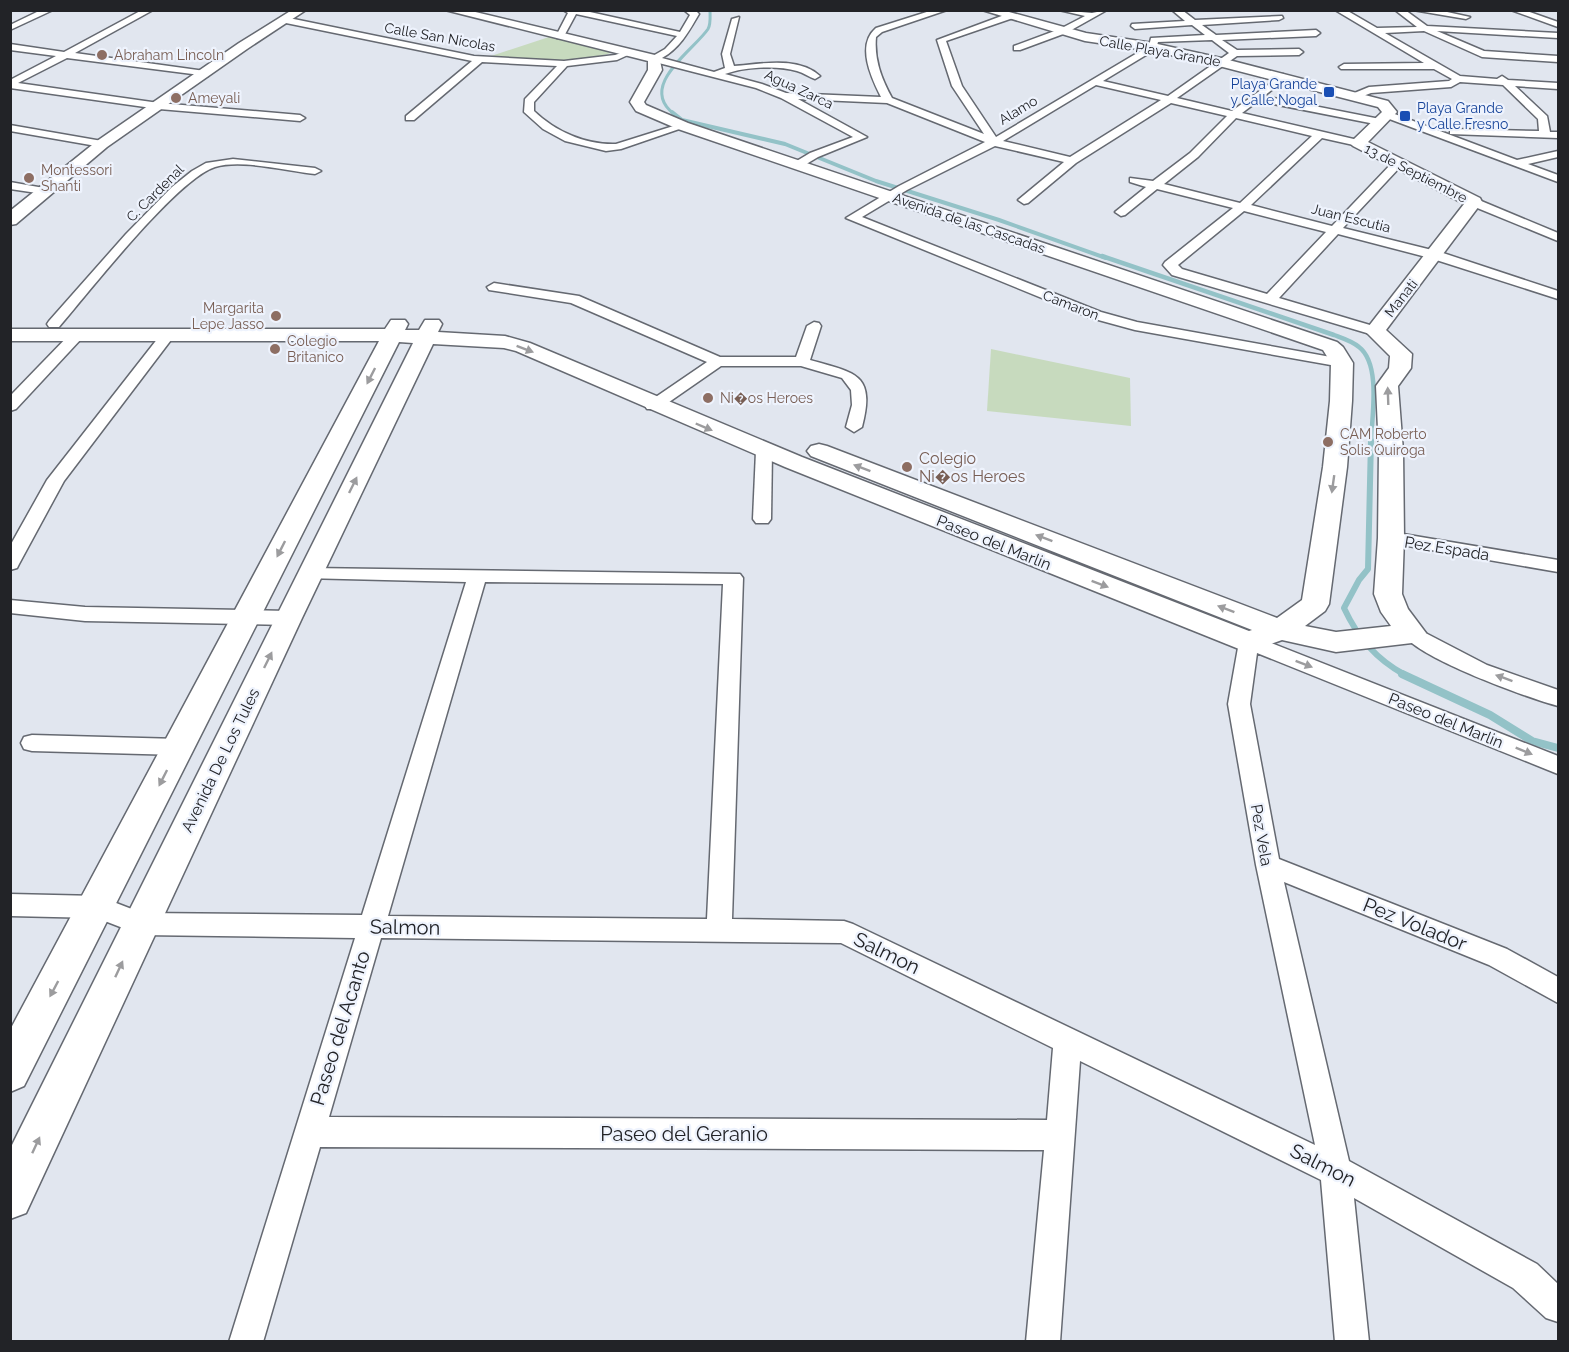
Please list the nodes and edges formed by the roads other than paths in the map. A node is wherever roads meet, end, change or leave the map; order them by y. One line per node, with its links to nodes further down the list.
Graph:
1 (49, 10): 27 (street)
2 (149, 10): 44 (street)
3 (301, 10): 22 (street)
4 (450, 10): 35 (street)
5 (688, 10): 33 (street)
6 (943, 10): 65 (street)
7 (1063, 10): 16 (street)
8 (1103, 10): 16 (street)
9 (1176, 10): 23 (street)
10 (1339, 10): 31 (street)
11 (1399, 10): 28 (street)
12 (1417, 10): 18 (street)
13 (1515, 10): 26 (street)
14 (572, 11): 33 (street); 35 (street)
15 (994, 11): 17 (street, Calle Playa Grande)
16 (1091, 15): 30 (street)
17 (1010, 16): 30 (street, Calle Playa Grande); 80 (street)
18 (1455, 16): 20 (street); 29 (street)
19 (1279, 18): 23 (street)
20 (1478, 18)
21 (736, 19): 52 (street)
22 (284, 20): 46 (street, Calle San Nicolas); 53 (street)
23 (1192, 22): 25 (street); 36 (street)
24 (1513, 22): 26 (street)
25 (1135, 26)
26 (1558, 27)
27 (10, 28)
28 (1424, 28): 29 (street); 31 (street); 43 (street)
29 (1464, 29): 34 (street); 43 (street)
30 (1063, 31): 37 (street, Calle Playa Grande); 39 (street)
31 (1377, 31): 50 (street)
32 (1316, 33): 36 (street)
33 (682, 35): 47 (street)
34 (1558, 35)
35 (560, 36): 41 (street)
36 (1213, 37): 37 (street); 42 (street)
37 (1154, 44): 48 (street, Calle Playa Grande); 58 (street, Alamo)
38 (10, 47): 44 (street)
39 (1017, 48)
40 (1299, 51): 42 (street)
41 (627, 52): 47 (street); 49 (street, Calle San Nicolas)
42 (1235, 53): 48 (street)
43 (1482, 54): 45 (street); 59 (street)
44 (66, 55): 53 (street); 60 (street)
45 (1558, 59)
46 (479, 60): 49 (street, Calle San Nicolas); 71 (street)
47 (657, 60): 54 (street, Agua Zarca); 74 (street, Avenida de las Cascadas)
48 (1221, 62): 56 (street, Calle Playa Grande); 66 (street)
49 (564, 64): 74 (street)
50 (1437, 66): 51 (street); 57 (street)
51 (1344, 67)
52 (730, 69): 54 (street); 55 (street)
53 (205, 74): 67 (street)
54 (717, 74): 62 (street, Agua Zarca)
55 (815, 76)
56 (1283, 77): 63 (street, Calle Playa Grande); 64 (street)
57 (1458, 79): 59 (street); 63 (street)
58 (1094, 82): 66 (street, 13 de Septiembre); 80 (street, Alamo)
59 (1505, 83): 61 (street); 69 (street)
60 (10, 85): 67 (street)
61 (1558, 86)
62 (784, 96): 65 (street); 86 (street, Agua Zarca)
63 (1355, 96): 72 (street, Calle Playa Grande)
64 (1259, 98): 68 (street); 72 (street)
65 (888, 100): 80 (street)
66 (1167, 100): 68 (street, 13 de Septiembre); 84 (street)
67 (159, 106): 70 (street); 82 (street)
68 (1233, 115): 77 (street, 13 de Septiembre); 92 (street)
69 (1543, 117): 73 (street); 78 (street)
70 (300, 118)
71 (410, 118)
72 (1384, 119): 76 (street); 81 (street)
73 (1558, 119)
74 (683, 126): 86 (street, Avenida de las Cascadas)
75 (10, 128): 82 (street)
76 (1426, 129): 78 (street); 85 (street)
77 (1319, 135): 81 (street, 13 de Septiembre); 97 (street)
78 (1545, 135): 79 (street)
79 (1558, 135)
80 (994, 141): 84 (street); 94 (street, Alamo)
81 (1358, 143): 87 (street, 13 de Septiembre)
82 (102, 144): 93 (street)
83 (1558, 154): 85 (street)
84 (1072, 161): 95 (street)
85 (1517, 163): 89 (street)
86 (799, 164): 94 (street, Avenida de las Cascadas)
87 (1397, 164): 96 (street, 13 de Septiembre); 100 (street)
88 (315, 171): 107 (street, C. Cardenal)
89 (1558, 179)
90 (1134, 180): 92 (street, Juan Escutia)
91 (10, 185): 93 (street)
92 (1158, 185): 97 (street, Juan Escutia); 98 (street)
93 (44, 191): 99 (street)
94 (889, 196): 114 (street, Avenida de las Cascadas); 114 (street, Camaron)
95 (1024, 200)
96 (1474, 202): 101 (street, 13 de Septiembre); 102 (street, Manati)
97 (1242, 207): 100 (street, Juan Escutia); 105 (street)
98 (1121, 212)
99 (10, 220)
100 (1334, 229): 102 (street, Juan Escutia); 105 (street)
101 (1558, 237)
102 (1435, 255): 104 (street, Juan Escutia); 110 (street, Manati)
103 (494, 287): 115 (street)
104 (1558, 295)
105 (1270, 299): 110 (street)
106 (10, 324): 107 (street)
107 (54, 324): 109 (street)
108 (813, 326): 116 (street)
109 (412, 330): 113 (street); 117 (street, Paseo del Marlin); 126 (street, Avenida De Los Tules, one-way to 109); 129 (street, one-way to 129)
110 (1375, 331): 114 (street); 123 (street, Manati, one-way to 110)
111 (10, 335): 112 (street)
112 (77, 335): 113 (street); 118 (street)
113 (167, 336): 124 (street)
114 (1336, 355): 131 (street, one-way to 131)
115 (718, 361): 116 (street); 117 (street)
116 (802, 362): 119 (street)
117 (663, 399): 120 (street, Paseo del Marlin, one-way to 120); 121 (street, Paseo del Marlin, one-way to 117)
118 (10, 406)
119 (854, 427)
120 (764, 452): 121 (street, Paseo del Marlin); 122 (street)
121 (942, 510): 131 (street, Paseo del Marlin, one-way to 121); 133 (street, Paseo del Marlin, one-way to 133)
122 (762, 519)
123 (1391, 538): 125 (street, Pez Espada); 132 (street, Pez Espada)
124 (10, 564)
125 (1558, 566)
126 (310, 574): 127 (street); 130 (street, Avenida De Los Tules)
127 (477, 577): 142 (street, Paseo del Acanto); 143 (street)
128 (10, 606): 129 (street)
129 (244, 617): 130 (street); 136 (street)
130 (288, 618): 141 (street, Avenida De Los Tules, one-way to 130)
131 (1280, 630): 132 (street, Paseo del Marlin); 133 (street)
132 (1412, 633): 134 (street, one-way to 132)
133 (1249, 642): 137 (street, Paseo del Marlin, one-way to 137); 138 (street, Pez Vela)
134 (1558, 698)
135 (32, 743): 136 (street)
136 (178, 747): 140 (street, one-way to 140)
137 (1558, 765)
138 (1268, 866): 144 (street, Pez Volador); 149 (street, Pez Vela)
139 (10, 904): 140 (street, Salmon)
140 (98, 907): 141 (street, Salmon); 146 (street, one-way to 146)
141 (141, 924): 142 (street, Salmon); 150 (street, Avenida De Los Tules, one-way to 141)
142 (370, 926): 143 (street, Salmon); 147 (street, Paseo del Acanto)
143 (719, 931): 145 (street, Salmon)
144 (1558, 991)
145 (1068, 1040): 148 (street); 149 (street, Salmon)
146 (10, 1072)
147 (308, 1132): 148 (street, Paseo del Geranio); 152 (street, Paseo del Acanto)
148 (1060, 1135): 153 (street)
149 (1336, 1171): 151 (street, Salmon); 154 (street, Pez Vela)
150 (10, 1197)
151 (1558, 1306)
152 (246, 1341)
153 (1043, 1341)
154 (1352, 1341)

